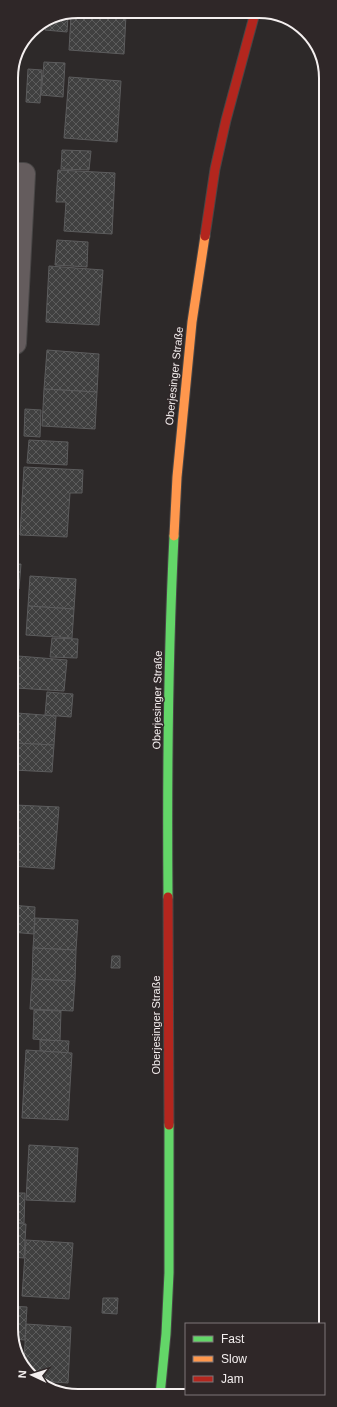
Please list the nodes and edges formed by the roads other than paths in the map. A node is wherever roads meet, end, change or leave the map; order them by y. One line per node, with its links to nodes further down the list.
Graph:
1 (254, 18): 4 (main road, Oberjesinger Straße)
2 (18, 174): 3 (street)
3 (18, 287)
4 (161, 1389)

